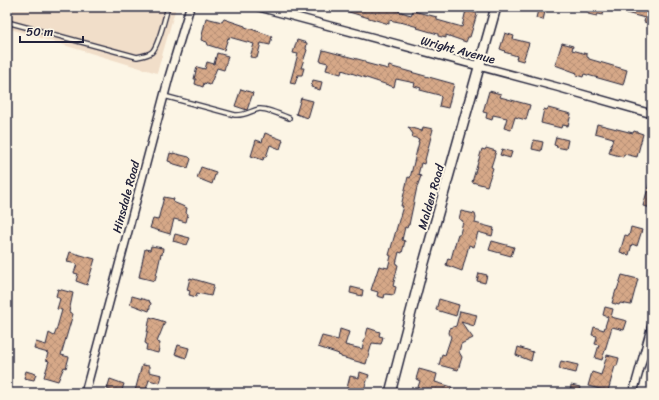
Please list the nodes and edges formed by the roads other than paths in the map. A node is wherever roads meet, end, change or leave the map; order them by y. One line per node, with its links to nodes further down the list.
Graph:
1 (168, 7): 5 (lane)
2 (190, 7): 7 (street, Hinsdale Road)
3 (259, 7): 6 (street, Wright Avenue)
4 (496, 7): 6 (street, Malden Road)
5 (7, 22)
6 (479, 67): 8 (street, Wright Avenue); 12 (street, Malden Road)
7 (164, 96): 9 (lane); 11 (street, Hinsdale Road)
8 (652, 114)
9 (289, 118)
10 (652, 324): 13 (street)
11 (85, 393)
12 (390, 393)
13 (633, 393)

